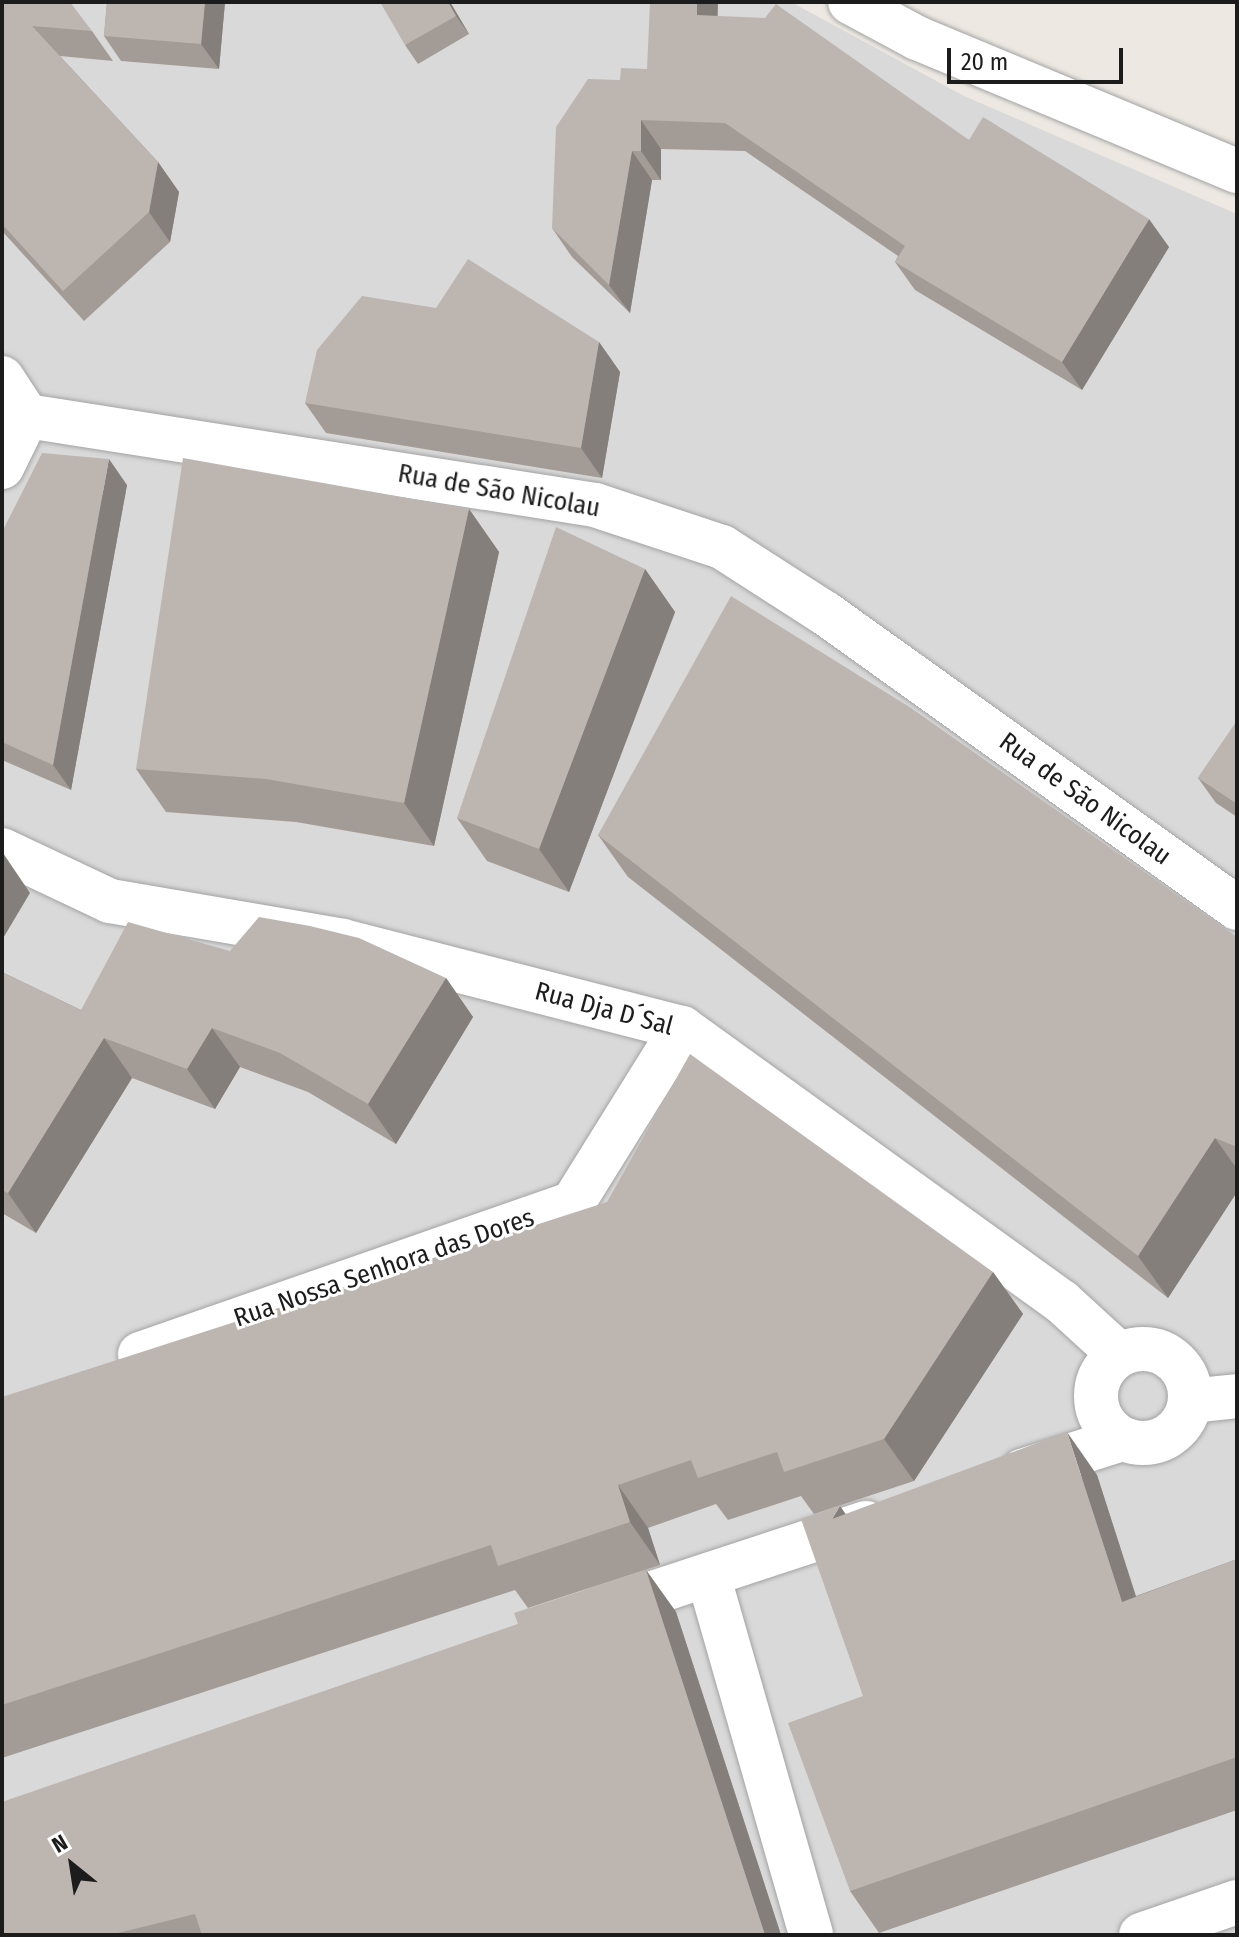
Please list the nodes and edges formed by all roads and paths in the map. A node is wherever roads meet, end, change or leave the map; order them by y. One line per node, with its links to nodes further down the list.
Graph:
1 (850, 2): 2 (street)
2 (1237, 171)
3 (2, 378): 4 (street)
4 (27, 416): 5 (street); 7 (street, Rua de São Nicolau)
5 (2, 467)
6 (2, 850): 8 (street, Rua Dja D´Sal)
7 (1237, 908)
8 (682, 1028): 9 (street, Rua Dja D´Sal); 10 (street, Rua Nossa Senhora das Dores)
9 (1119, 1354): 12 (street); 13 (street)
10 (107, 1365)
11 (1237, 1396): 12 (street)
12 (1190, 1401): 13 (street)
13 (1122, 1439): 14 (street)
14 (989, 1483)
15 (900, 1512): 16 (street)
16 (708, 1575): 17 (street); 19 (street)
17 (558, 1625)
18 (1237, 1902): 20 (street)
19 (811, 1935)
20 (1141, 1935)

